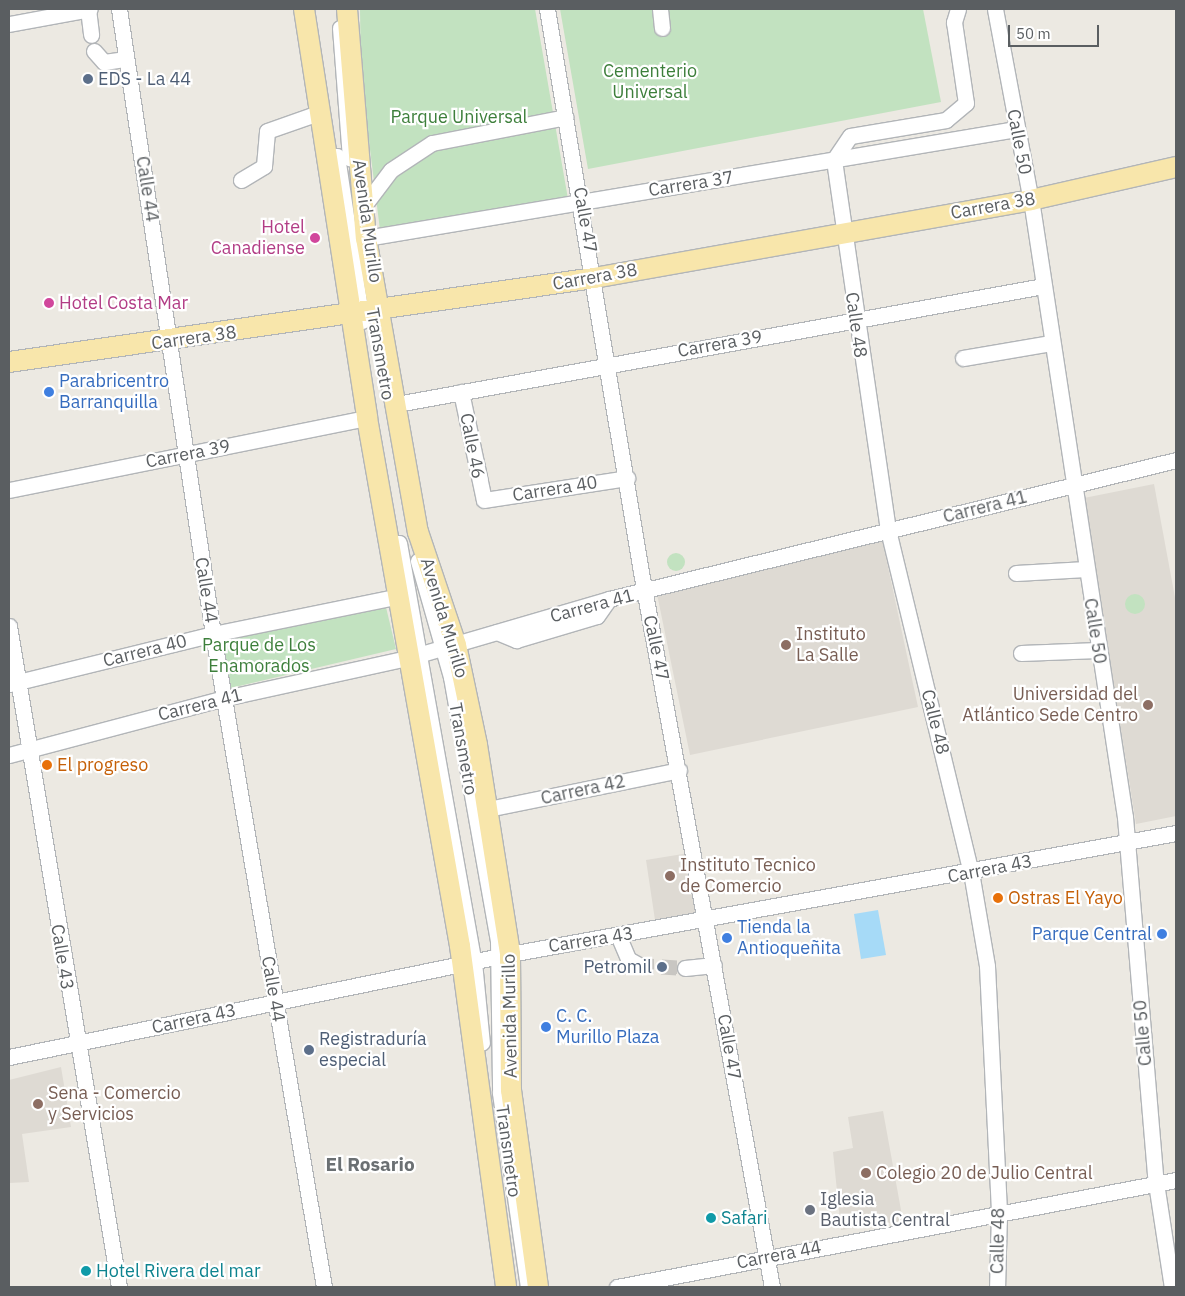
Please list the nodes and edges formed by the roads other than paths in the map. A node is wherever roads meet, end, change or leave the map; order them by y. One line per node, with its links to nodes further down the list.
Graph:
1 (89, 9): 11 (street); 13 (street)
2 (118, 9): 15 (street, Calle 44)
3 (304, 9): 16 (main road, Avenida Murillo)
4 (313, 9): 29 (street, Transmetro)
5 (339, 9): 29 (street, Transmetro)
6 (347, 9): 24 (main road, Avenida Murillo)
7 (547, 9): 17 (street, Calle 47)
8 (660, 9): 12 (street)
9 (958, 9): 19 (street)
10 (995, 9): 18 (street, Calle 50)
11 (9, 24)
12 (662, 28)
13 (91, 35)
14 (94, 51): 15 (street)
15 (126, 58): 31 (street, Calle 44)
16 (320, 112): 21 (street); 29 (main road, Avenida Murillo)
17 (566, 117): 23 (street, Calle 47); 24 (street)
18 (1016, 129): 19 (street, Carrera 37); 22 (street, Calle 50)
19 (834, 160): 23 (street, Carrera 37); 25 (street, Calle 48)
20 (1176, 168): 22 (main road, Carrera 38)
21 (241, 180)
22 (1031, 200): 25 (main road, Carrera 38); 28 (street, Calle 50)
23 (582, 202): 26 (street, Carrera 37); 27 (street, Calle 47)
24 (362, 208): 26 (main road, Avenida Murillo)
25 (844, 233): 27 (main road, Carrera 38); 30 (street, Calle 48)
26 (366, 238): 29 (main road, Avenida Murillo)
27 (594, 278): 29 (main road, Carrera 38); 35 (street, Calle 47)
28 (1043, 286): 30 (street, Carrera 39); 32 (street, Calle 50)
29 (367, 312): 31 (main road, Carrera 38); 37 (main road, Avenida Murillo); 38 (main road, Avenida Murillo); 52 (street, Transmetro); 55 (street, Transmetro)
30 (855, 320): 35 (street, Carrera 39); 45 (street, Calle 48)
31 (170, 342): 34 (main road, Carrera 38); 39 (street, Calle 44)
32 (1051, 343): 33 (street); 42 (street, Calle 50)
33 (963, 358)
34 (9, 362)
35 (606, 364): 36 (street, Carrera 39); 41 (street, Calle 47)
36 (461, 392): 37 (street, Carrera 39); 44 (street, Calle 46)
37 (398, 404): 52 (main road, Avenida Murillo)
38 (367, 418): 39 (street, Carrera 39); 49 (main road, Avenida Murillo)
39 (186, 455): 43 (street, Carrera 39); 51 (street, Calle 44)
40 (1176, 460): 42 (street, Carrera 41)
41 (627, 478): 44 (street, Carrera 40); 48 (street, Calle 47)
42 (1072, 486): 45 (street, Carrera 41); 46 (street, Calle 50)
43 (9, 490)
44 (484, 500)
45 (888, 530): 48 (street, Carrera 41); 64 (street, Calle 48)
46 (1086, 569): 47 (street); 53 (street, Calle 50)
47 (1016, 573)
48 (645, 592): 52 (street, Carrera 41); 60 (street, Calle 47)
49 (399, 596): 51 (street, Carrera 40); 55 (main road, Avenida Murillo)
50 (9, 626): 56 (street, Calle 43)
51 (213, 634): 56 (street, Carrera 40); 57 (street, Calle 44)
52 (450, 646): 55 (street, Carrera 41); 61 (main road, Avenida Murillo); 67 (street, Transmetro)
53 (1098, 650): 54 (street); 63 (street, Calle 50)
54 (1021, 653)
55 (416, 656): 57 (street, Carrera 41); 68 (main road, Avenida Murillo)
56 (14, 684): 58 (street, Calle 43)
57 (225, 698): 58 (street, Carrera 41); 72 (street, Calle 44)
58 (30, 750): 59 (street, Carrera 41); 73 (street, Calle 43)
59 (9, 755)
60 (679, 770): 61 (street, Carrera 42); 65 (street, Calle 47)
61 (488, 809): 67 (main road, Avenida Murillo)
62 (1176, 834): 63 (street, Carrera 43)
63 (1127, 843): 64 (street, Carrera 43); 76 (street, Calle 50)
64 (971, 872): 65 (street, Carrera 43); 77 (street, Calle 48)
65 (706, 922): 66 (street, Carrera 43); 70 (street, Calle 47)
66 (618, 935): 67 (street, Carrera 43); 69 (street)
67 (505, 955): 68 (street, Carrera 43); 83 (street, Transmetro); 84 (main road, Avenida Murillo)
68 (468, 963): 72 (street, Carrera 43); 81 (main road, Avenida Murillo); 82 (street, Transmetro)
69 (639, 965)
70 (714, 965): 71 (street); 78 (street, Calle 47)
71 (685, 968)
72 (275, 1002): 73 (street, Carrera 43); 80 (street, Calle 44)
73 (75, 1043): 74 (street, Carrera 43); 79 (street, Calle 43)
74 (9, 1057)
75 (1176, 1180): 76 (street, Carrera 44)
76 (1156, 1183): 77 (street, Carrera 44); 88 (street, Calle 50)
77 (999, 1213): 78 (street, Carrera 44); 87 (street, Calle 48)
78 (767, 1256): 85 (street, Carrera 44); 86 (street, Calle 47)
79 (119, 1287)
80 (324, 1287)
81 (506, 1287)
82 (521, 1287)
83 (528, 1287)
84 (538, 1287)
85 (617, 1287)
86 (772, 1287)
87 (997, 1287)
88 (1172, 1287)

